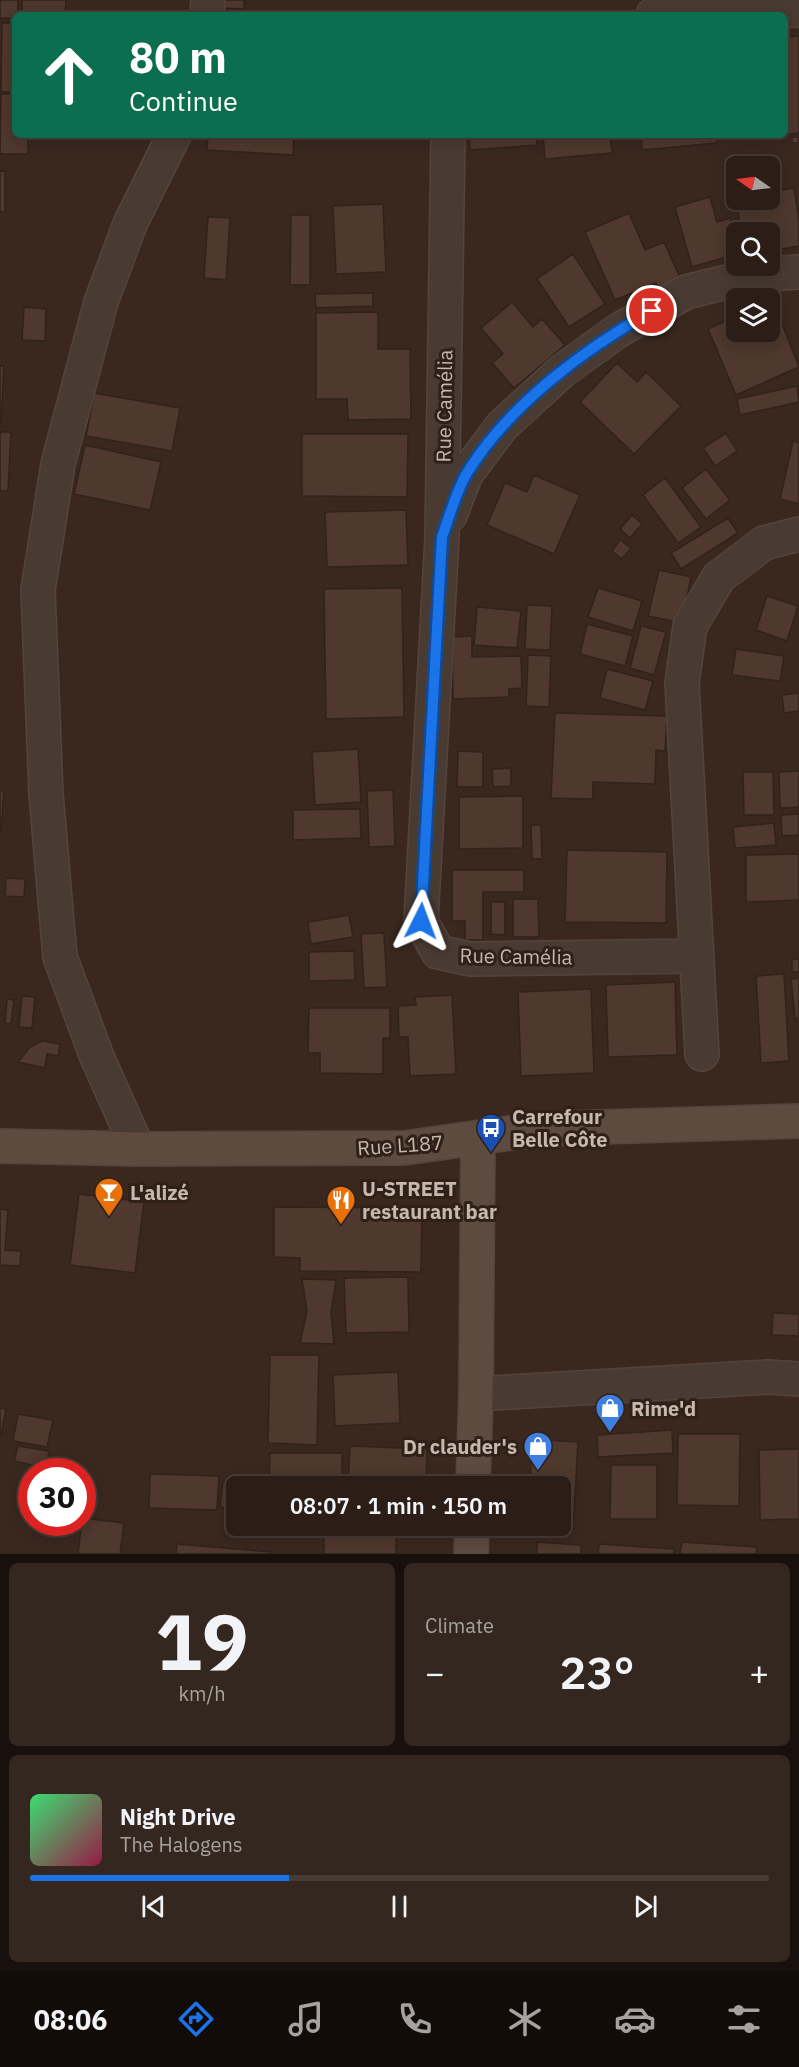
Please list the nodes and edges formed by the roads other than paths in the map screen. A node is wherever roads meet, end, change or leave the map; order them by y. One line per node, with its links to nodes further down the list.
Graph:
1 (799, 10): 2 (street)
2 (741, 12)
3 (173, 138): 13 (street)
4 (448, 138): 7 (street, Rue Camélia)
5 (799, 272): 7 (street)
6 (799, 534): 8 (street)
7 (442, 537): 8 (street, Rue Camélia)
8 (697, 956): 9 (street)
9 (702, 1054)
10 (799, 1121): 11 (street, Rue L187)
11 (478, 1138): 13 (street, Rue L187); 15 (street)
12 (0, 1146): 13 (street, Rue L187)
13 (138, 1149)
14 (799, 1379): 15 (street)
15 (477, 1394): 16 (street)
16 (473, 1476)
17 (472, 1536): 18 (street)
18 (471, 1554)

